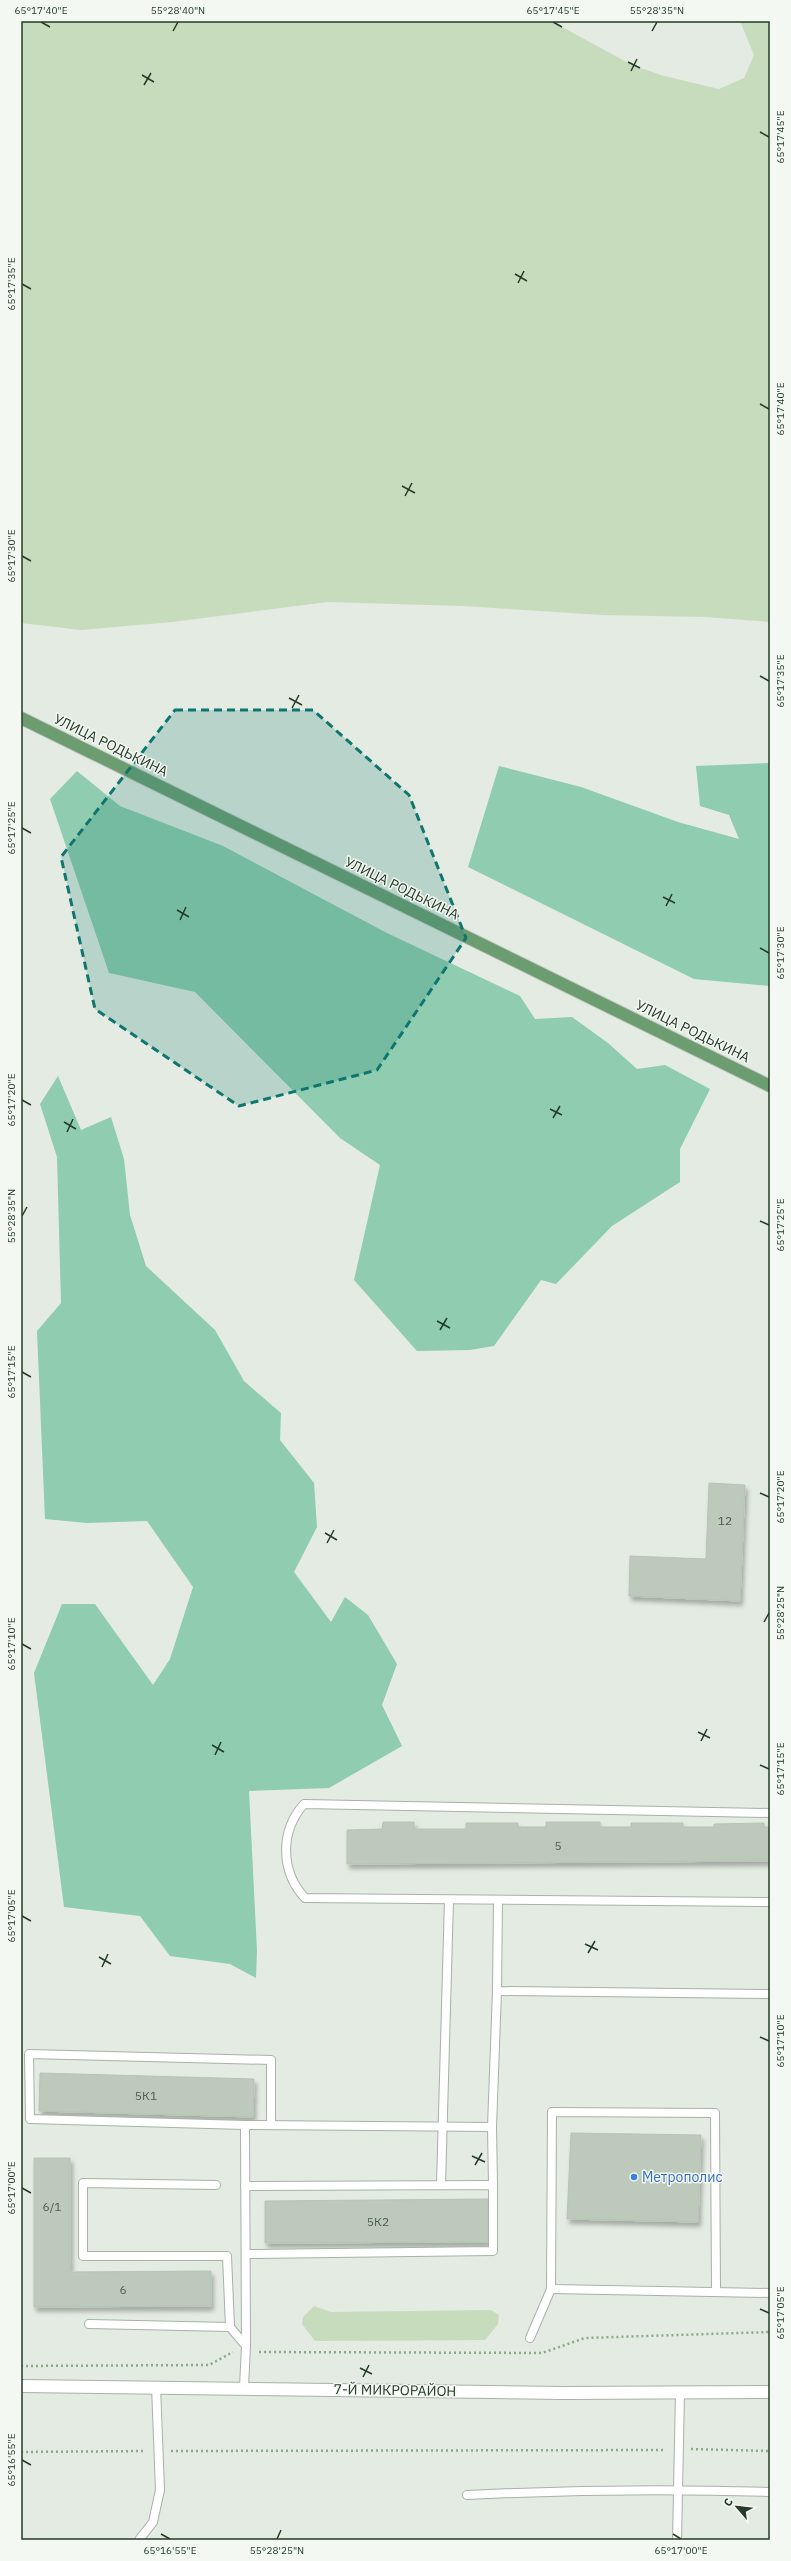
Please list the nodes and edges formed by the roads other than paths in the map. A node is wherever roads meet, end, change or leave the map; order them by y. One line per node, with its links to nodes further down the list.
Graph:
1 (21, 718): 2 (main road, УЛИЦА РОДЬКИНА)
2 (770, 1086)
3 (770, 1814): 4 (lane)
4 (449, 1900): 5 (lane); 11 (lane)
5 (498, 1900): 6 (lane); 7 (lane)
6 (770, 1902)
7 (497, 1991): 8 (lane); 12 (lane)
8 (770, 1994)
9 (244, 2125): 10 (lane); 10 (lane); 16 (lane)
10 (271, 2125): 11 (lane)
11 (442, 2126): 12 (lane); 14 (lane)
12 (492, 2126): 15 (lane)
13 (216, 2185): 22 (lane)
14 (441, 2185): 15 (lane); 16 (lane)
15 (493, 2185): 17 (lane)
16 (245, 2186): 17 (lane)
17 (246, 2254): 24 (lane)
18 (551, 2289): 19 (lane); 19 (lane); 23 (lane)
19 (716, 2292): 20 (lane)
20 (770, 2293)
21 (89, 2324): 22 (lane)
22 (230, 2327): 24 (lane)
23 (530, 2338)
24 (246, 2346): 27 (lane)
25 (21, 2386): 26 (street, 7-Й МИКРОРАЙОН)
26 (156, 2386): 27 (street, 7-Й МИКРОРАЙОН); 33 (lane)
27 (244, 2387): 28 (street, 7-Й МИКРОРАЙОН)
28 (680, 2392): 29 (street, 7-Й МИКРОРАЙОН); 30 (lane)
29 (770, 2392)
30 (677, 2489): 31 (lane); 32 (lane); 34 (lane)
31 (770, 2492)
32 (467, 2495)
33 (139, 2540)
34 (678, 2540)

